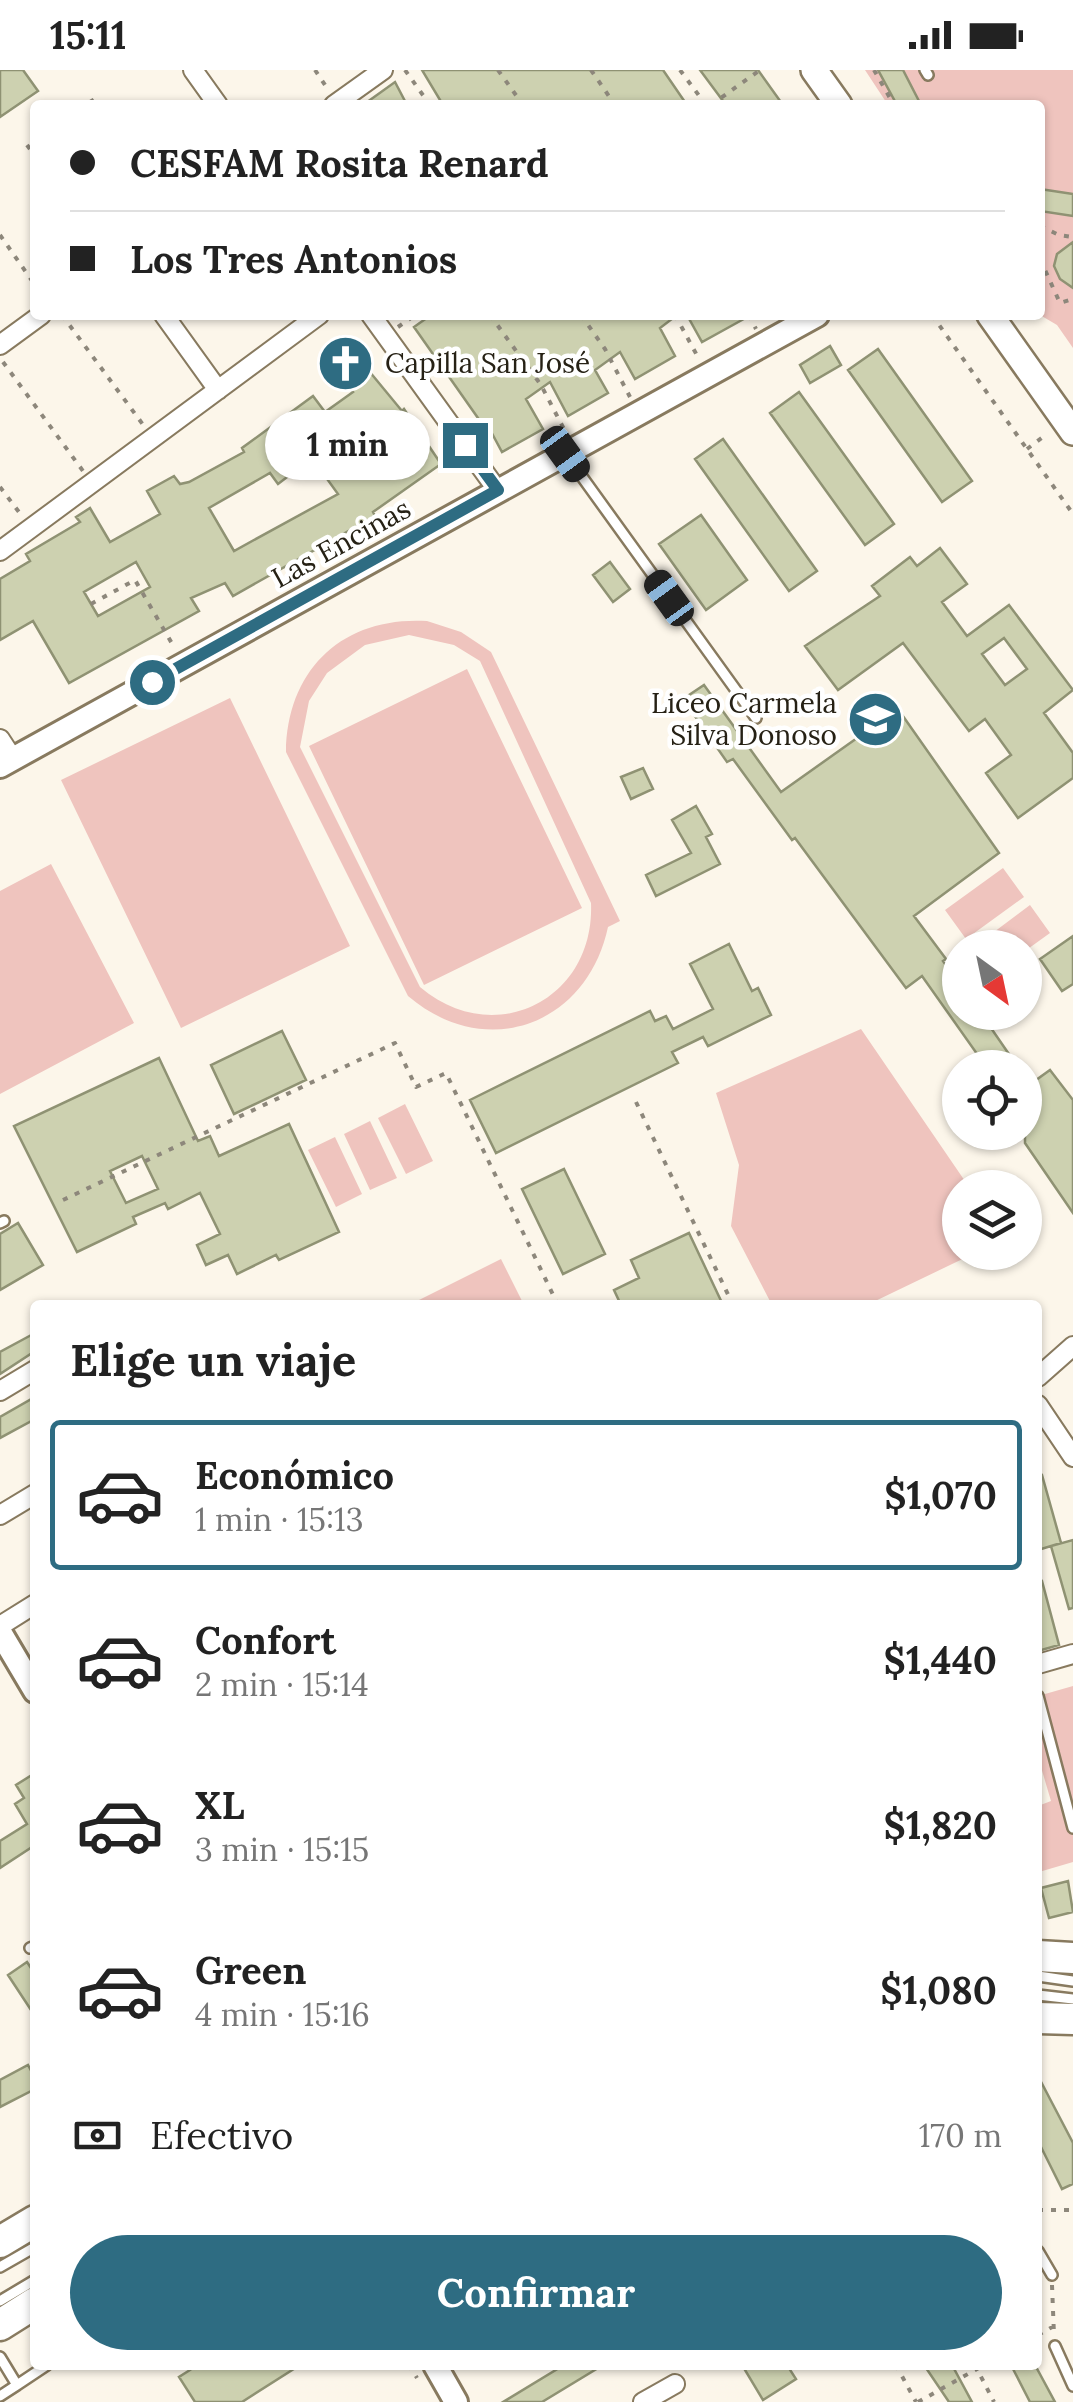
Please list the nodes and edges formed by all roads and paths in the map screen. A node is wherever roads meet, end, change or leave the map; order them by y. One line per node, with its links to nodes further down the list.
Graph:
1 (193, 70): 11 (street)
2 (314, 70): 12 (path)
3 (384, 70): 13 (street)
4 (405, 70): 14 (path)
5 (498, 70): 15 (path)
6 (592, 70): 16 (path)
7 (680, 70): 17 (path)
8 (760, 70): 18 (path)
9 (814, 70): 19 (main road)
10 (874, 70): 20 (path)
11 (214, 100)
12 (333, 100)
13 (341, 100)
14 (426, 100)
15 (520, 100)
16 (612, 100)
17 (704, 100)
18 (715, 100)
19 (836, 100)
20 (891, 100)
21 (27, 145): 22 (path)
22 (30, 149)
23 (1045, 228): 25 (path)
24 (0, 235): 27 (path)
25 (1073, 237)
26 (1045, 270): 28 (path)
27 (30, 278)
28 (1073, 299)
29 (36, 320): 41 (street)
30 (66, 320): 44 (path)
31 (168, 320): 43 (street)
32 (312, 320): 43 (street)
33 (375, 320): 50 (street)
34 (494, 320): 45 (path)
35 (585, 320): 42 (path)
36 (678, 320): 40 (path)
37 (808, 320): 47 (street, Las Encinas)
38 (936, 320): 51 (path)
39 (994, 320): 46 (main road)
40 (696, 352)
41 (2, 354): 48 (path)
42 (626, 389)
43 (218, 390): 53 (street)
44 (143, 425)
45 (563, 427)
46 (1073, 432)
47 (565, 454): 50 (street, Las Encinas); 56 (lane)
48 (83, 471)
49 (0, 486): 52 (path)
50 (498, 490): 55 (street, Las Encinas)
51 (1073, 514)
52 (20, 515)
53 (0, 551)
54 (91, 604): 55 (path)
55 (184, 664): 57 (street, Las Encinas)
56 (756, 718)
57 (4, 755)
58 (636, 1102): 61 (path)
59 (62, 1200): 60 (path)
60 (556, 1300)
61 (730, 1300)
62 (1073, 1346): 64 (street)
63 (30, 1373): 65 (street)
64 (1042, 1373)
65 (0, 1391)
66 (1042, 1411): 67 (street)
67 (1073, 1457)
68 (30, 1497): 69 (street)
69 (0, 1515)
70 (30, 1608): 71 (street)
71 (0, 1629): 74 (street)
72 (1073, 1654): 73 (street)
73 (1042, 1663)
74 (8, 1664): 75 (street)
75 (30, 1682)
76 (1042, 1711): 77 (lane)
77 (1073, 1828)
78 (1042, 1956): 79 (main road)
79 (1073, 1958)
80 (1042, 1977): 81 (lane)
81 (1073, 1981)
82 (1042, 1995): 83 (lane)
83 (1073, 1999)
84 (1042, 2018): 85 (main road)
85 (1073, 2018)
86 (1042, 2210): 87 (path)
87 (1073, 2210)
88 (30, 2224): 89 (main road)
89 (0, 2242)
90 (30, 2249): 92 (lane)
91 (1042, 2258): 93 (lane)
92 (0, 2267)
93 (1052, 2275): 98 (path)
94 (30, 2283): 95 (lane)
95 (0, 2301)
96 (30, 2306): 97 (main road)
97 (0, 2325)
98 (1054, 2326): 99 (path); 100 (path)
99 (1042, 2333)
100 (1055, 2346): 109 (lane)
101 (0, 2357): 108 (lane)
102 (40, 2370): 108 (lane)
103 (441, 2370): 111 (street)
104 (899, 2370): 113 (path)
105 (971, 2370): 113 (path)
106 (978, 2370): 114 (path)
107 (675, 2384): 112 (street)
108 (17, 2385): 110 (lane)
109 (1073, 2386)
110 (0, 2396)
111 (453, 2401)
112 (642, 2402)
113 (917, 2402)
114 (994, 2402)

